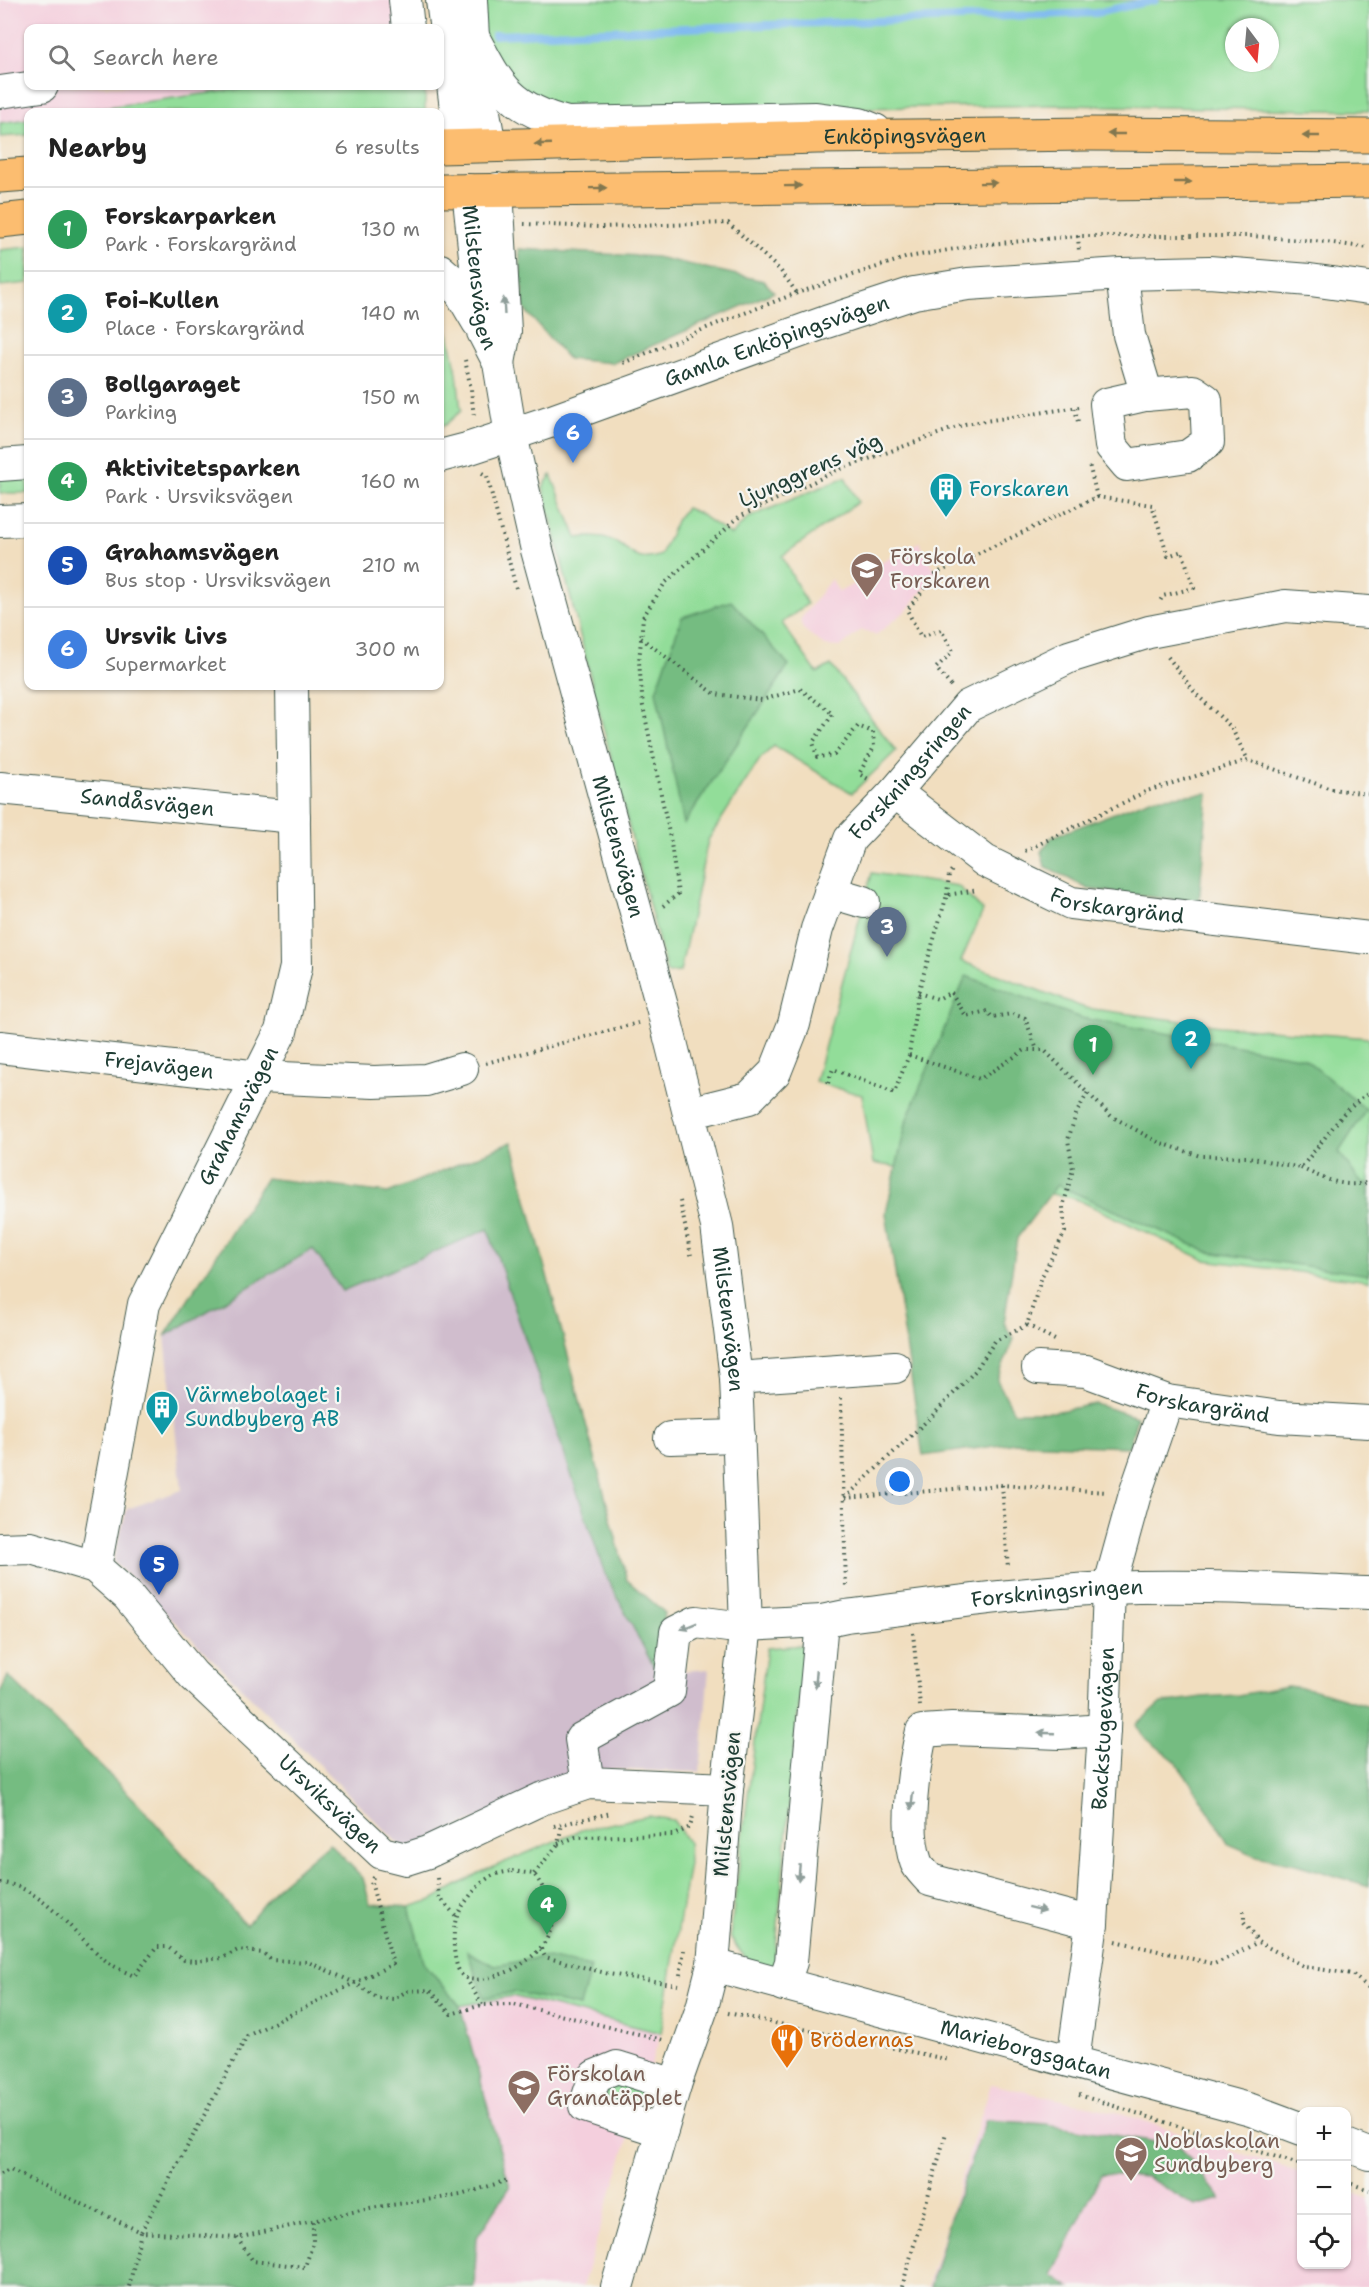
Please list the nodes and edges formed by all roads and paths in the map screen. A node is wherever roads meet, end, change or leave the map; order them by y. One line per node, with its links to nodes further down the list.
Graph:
1 (405, 0): 4 (street)
2 (442, 0): 10 (street)
3 (471, 0): 5 (street)
4 (408, 24)
5 (472, 35): 8 (street); 10 (street)
6 (24, 89): 7 (street)
7 (0, 92)
8 (892, 136): 9 (main road, Enköpingsvägen, one-way to 8); 10 (main road, Enköpingsvägen, one-way to 10)
9 (1369, 136)
10 (464, 147): 14 (main road)
11 (24, 174): 12 (main road)
12 (0, 176)
13 (1369, 181): 14 (main road, one-way to 13)
14 (468, 190): 17 (street, Milstensvägen); 22 (street, Milstensvägen)
15 (24, 218): 16 (main road)
16 (0, 221)
17 (500, 222): 21 (path); 23 (street, Milstensvägen, one-way to 17)
18 (444, 273): 22 (street)
19 (1122, 274): 20 (street, Gamla Enköpingsvägen); 24 (street); 28 (street, Gamla Enköpingsvägen)
20 (1369, 288)
21 (797, 293)
22 (483, 332): 23 (street, Milstensvägen)
23 (499, 363): 28 (street, Milstensvägen)
24 (1148, 395): 25 (street); 25 (street)
25 (1106, 404): 26 (path, Ljunggrens väg)
26 (1075, 408): 27 (path); 39 (path, Ljunggrens väg)
27 (1080, 430)
28 (511, 435): 29 (street, Gamla Enköpingsvägen); 52 (street, Milstensvägen)
29 (444, 455)
30 (24, 463): 32 (street)
31 (1088, 464): 33 (path)
32 (0, 465)
33 (1097, 497): 36 (path); 41 (path)
34 (24, 520): 35 (street)
35 (0, 521)
36 (1162, 596)
37 (1369, 612): 38 (street, Forskningsringen)
38 (1149, 632): 41 (street, Forskningsringen); 42 (path)
39 (641, 638): 44 (path); 52 (path, Ljunggrens väg)
40 (292, 690): 46 (street, Grahamsvägen)
41 (968, 706): 44 (street, Forskningsringen)
42 (1248, 760): 45 (path); 47 (path)
43 (0, 788): 46 (street, Sandåsvägen)
44 (895, 792): 47 (street, Forskargränd); 49 (street, Forskningsringen)
45 (1369, 795)
46 (294, 817): 60 (street, Grahamsvägen)
47 (1011, 873): 50 (path); 53 (street, Forskargränd)
48 (949, 874): 50 (path)
49 (830, 892): 51 (street); 64 (street, Forskningsringen)
50 (947, 895): 54 (path)
51 (864, 902)
52 (639, 926): 64 (street, Milstensvägen)
53 (1369, 938)
54 (918, 993): 57 (path); 58 (path)
55 (641, 1034): 59 (path)
56 (0, 1047): 60 (street, Frejavägen)
57 (1037, 1050): 58 (path); 62 (path)
58 (909, 1055): 61 (path)
59 (462, 1069): 60 (street, Frejavägen)
60 (259, 1077): 81 (street, Grahamsvägen)
61 (828, 1083)
62 (1088, 1091): 65 (path); 79 (path)
63 (1369, 1092): 65 (path)
64 (689, 1113): 72 (street, Milstensvägen)
65 (1301, 1168): 66 (path)
66 (1369, 1182)
67 (678, 1191): 68 (path)
68 (691, 1259)
69 (895, 1367): 71 (street)
70 (1038, 1368): 73 (street, Forskargränd)
71 (840, 1370): 72 (street); 79 (path)
72 (736, 1378): 75 (street, Milstensvägen)
73 (1167, 1401): 74 (street, Forskargränd); 78 (street, Backstugevägen)
74 (1369, 1422)
75 (739, 1436): 76 (street); 86 (street, Milstensvägen)
76 (670, 1438)
77 (1002, 1485): 78 (path); 79 (path); 84 (path)
78 (1135, 1494): 82 (street, Backstugevägen)
79 (845, 1498): 85 (path)
80 (0, 1550): 81 (street, Ursviksvägen)
81 (95, 1567): 97 (street, Ursviksvägen)
82 (1109, 1588): 83 (street, Forskningsringen); 84 (street, Forskningsringen); 88 (street, Backstugevägen)
83 (1369, 1593)
84 (1010, 1596): 85 (street, Forskningsringen)
85 (834, 1618): 86 (street, Forskningsringen); 110 (street, one-way to 110)
86 (746, 1625): 90 (street, Forskningsringen, one-way to 90); 91 (street, Milstensvägen)
87 (912, 1626): 89 (path)
88 (1104, 1730): 89 (street, one-way to 89); 103 (street, Backstugevägen)
89 (922, 1731): 103 (street, one-way to 103)
90 (588, 1783): 91 (street, Ursviksvägen); 97 (street, Ursviksvägen)
91 (728, 1789): 106 (street, Milstensvägen)
92 (695, 1807): 96 (path)
93 (615, 1813): 94 (path)
94 (562, 1824): 95 (path); 96 (path)
95 (551, 1827)
96 (558, 1844): 99 (path)
97 (382, 1853): 108 (path)
98 (437, 1874): 102 (path)
99 (534, 1874): 102 (path); 105 (path)
100 (0, 1883): 108 (path)
101 (1244, 1911): 104 (path)
102 (456, 1916): 107 (path)
103 (1091, 1929): 104 (path); 115 (street, Backstugevägen)
104 (1258, 1942): 111 (path)
105 (541, 1949): 107 (path); 109 (path)
106 (713, 1965): 110 (street, Marieborgsgatan); 113 (street, Milstensvägen)
107 (466, 1978): 112 (path)
108 (355, 1983): 112 (path); 130 (path)
109 (678, 1985)
110 (783, 1985): 115 (street, Marieborgsgatan)
111 (1369, 1988)
112 (482, 2005): 114 (path)
113 (702, 2008): 116 (path); 117 (street, Milstensvägen)
114 (666, 2041)
115 (1073, 2061): 119 (street, Marieborgsgatan)
116 (958, 2062)
117 (675, 2085): 120 (street, Milstensvägen); 120 (street)
118 (1073, 2093): 124 (path)
119 (1297, 2127)
120 (662, 2131): 133 (street, Milstensvägen)
121 (946, 2133): 134 (path)
122 (1351, 2147): 123 (street)
123 (1369, 2154)
124 (1297, 2163)
125 (0, 2174): 130 (path)
126 (508, 2180): 129 (path)
127 (1351, 2183): 128 (path)
128 (1369, 2190)
129 (313, 2221): 131 (path); 131 (path)
130 (141, 2232): 131 (path); 132 (path)
131 (237, 2238)
132 (129, 2287)
133 (617, 2287)
134 (902, 2287)

